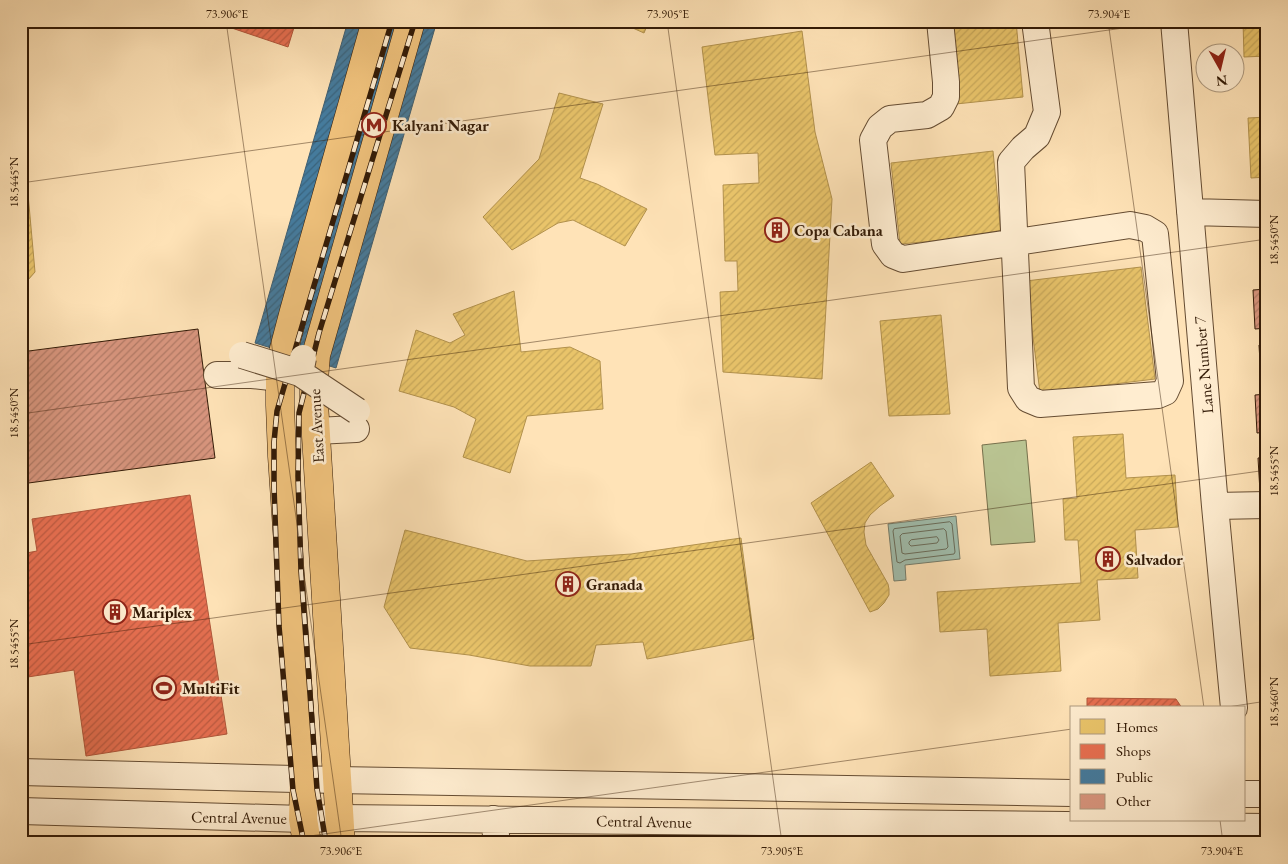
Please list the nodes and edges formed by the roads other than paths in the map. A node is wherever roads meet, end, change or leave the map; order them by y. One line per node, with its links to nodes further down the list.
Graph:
1 (376, 21): 9 (main road, East Avenue)
2 (411, 21): 11 (main road, East Avenue)
3 (940, 21): 8 (street)
4 (1035, 21): 8 (street)
5 (1174, 21): 6 (street, Lane Number 7)
6 (1190, 212): 7 (street); 13 (street, Lane Number 7)
7 (1267, 214)
8 (1016, 242): 8 (street)
9 (294, 370): 10 (street, bridge); 11 (street, bridge); 16 (main road, East Avenue)
10 (233, 372)
11 (316, 431): 17 (main road, East Avenue)
12 (1267, 505): 13 (street)
13 (1215, 506): 14 (street, Lane Number 7)
14 (1234, 706)
15 (21, 772): 16 (street)
16 (304, 779): 17 (street); 24 (main road, East Avenue)
17 (337, 780): 18 (street); 23 (main road, East Avenue)
18 (1070, 793)
19 (1246, 794): 20 (street)
20 (1267, 794)
21 (21, 812): 24 (street, Central Avenue)
22 (1251, 824): 28 (street, Central Avenue)
23 (340, 830): 24 (street, Central Avenue); 25 (street, Central Avenue)
24 (305, 831)
25 (496, 831): 26 (street, Central Avenue)
26 (583, 831): 27 (street, Central Avenue)
27 (933, 833): 28 (street, Central Avenue)
28 (1191, 834)

